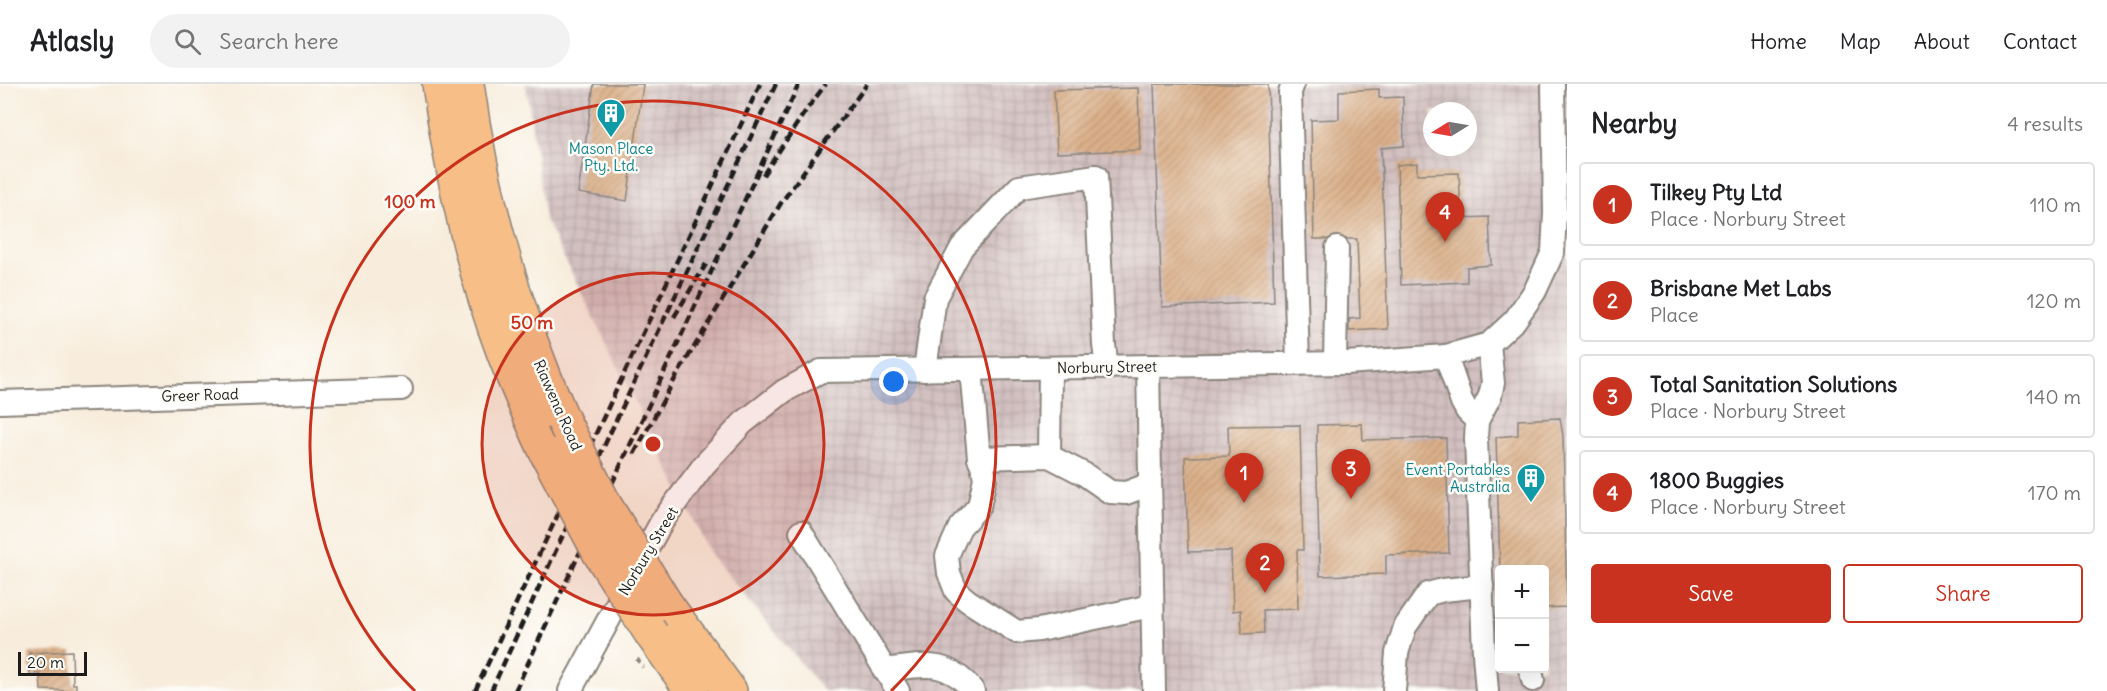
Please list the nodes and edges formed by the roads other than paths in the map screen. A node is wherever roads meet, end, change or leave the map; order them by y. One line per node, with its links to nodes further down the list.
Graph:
1 (439, 84): 27 (highway, Riawena Road, bridge)
2 (467, 84): 28 (highway, Riawena Road, bridge)
3 (1293, 84): 9 (street)
4 (1553, 84): 6 (street, Norbury Street)
5 (1337, 248): 8 (street)
6 (1489, 344): 7 (street, Norbury Street); 17 (street)
7 (1446, 356): 8 (street, Norbury Street); 17 (street)
8 (1335, 363): 9 (street, Norbury Street)
9 (1298, 364): 10 (street, Norbury Street)
10 (1148, 366): 11 (street, Norbury Street); 20 (street)
11 (1107, 367): 12 (street, Norbury Street); 14 (street)
12 (1050, 368): 13 (street, Norbury Street); 18 (street)
13 (971, 369): 14 (street, Norbury Street); 19 (street)
14 (925, 370): 26 (street, Norbury Street)
15 (401, 389): 16 (street, Greer Road)
16 (0, 402)
17 (1477, 421): 22 (street)
18 (1049, 456): 19 (street); 20 (street)
19 (979, 458): 23 (street)
20 (1150, 484): 23 (street)
21 (801, 532): 25 (street)
22 (1482, 586): 24 (street); 32 (street)
23 (1152, 606): 31 (street)
24 (1491, 632): 33 (street)
25 (884, 670): 29 (street); 30 (street)
26 (570, 691)
27 (692, 691)
28 (730, 691)
29 (898, 691)
30 (973, 691)
31 (1154, 691)
32 (1394, 691)
33 (1487, 691)

